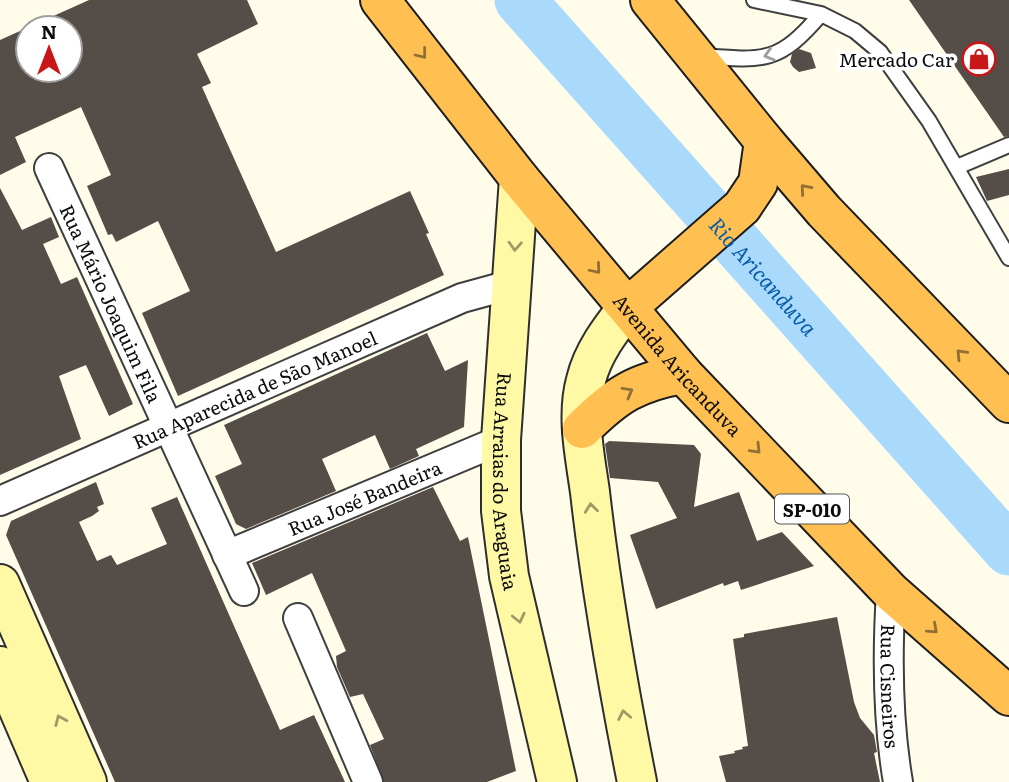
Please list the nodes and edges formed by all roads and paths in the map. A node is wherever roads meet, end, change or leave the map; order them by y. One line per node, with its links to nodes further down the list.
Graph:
1 (380, 0): 11 (highway, Avenida Aricanduva / SP-010, one-way to 11)
2 (650, 0): 6 (highway)
3 (754, 0): 5 (lane)
4 (811, 0): 5 (lane)
5 (821, 13): 6 (lane, one-way to 6); 9 (lane)
6 (694, 55): 7 (highway)
7 (764, 141): 14 (highway); 16 (highway, one-way to 7)
8 (1009, 145): 9 (lane)
9 (957, 167): 12 (lane)
10 (49, 168): 17 (street, Rua Mário Joaquim Fila)
11 (519, 178): 13 (main road, Rua Arraias do Araguaia, one-way to 13); 14 (highway, Avenida Aricanduva / SP-010, one-way to 14)
12 (1009, 258)
13 (513, 284): 17 (street, Rua Aparecida de São Manoel); 19 (main road, Rua Arraias do Araguaia)
14 (628, 307): 15 (highway, Avenida Aricanduva / SP-010); 18 (main road)
15 (683, 374): 18 (highway, one-way to 15); 24 (highway, Avenida Aricanduva / SP-010, one-way to 24)
16 (1009, 403)
17 (168, 426): 20 (street, Rua Aparecida de São Manoel); 21 (street, Rua Mário Joaquim Fila)
18 (582, 429): 32 (main road, one-way to 18)
19 (501, 440): 21 (street, Rua José Bandeira); 31 (main road, Rua Arraias do Araguaia, one-way to 31)
20 (0, 501)
21 (227, 555): 23 (street, Rua Mário Joaquim Fila)
22 (0, 584): 29 (main road, one-way to 22)
23 (244, 591)
24 (891, 592): 27 (highway, Avenida Aricanduva / SP-010, one-way to 27); 33 (street, Rua Cisneiros)
25 (298, 618): 30 (street)
26 (0, 666): 28 (main road)
27 (1009, 696)
28 (50, 782)
29 (87, 782)
30 (368, 782)
31 (557, 782)
32 (637, 782)
33 (898, 782)

